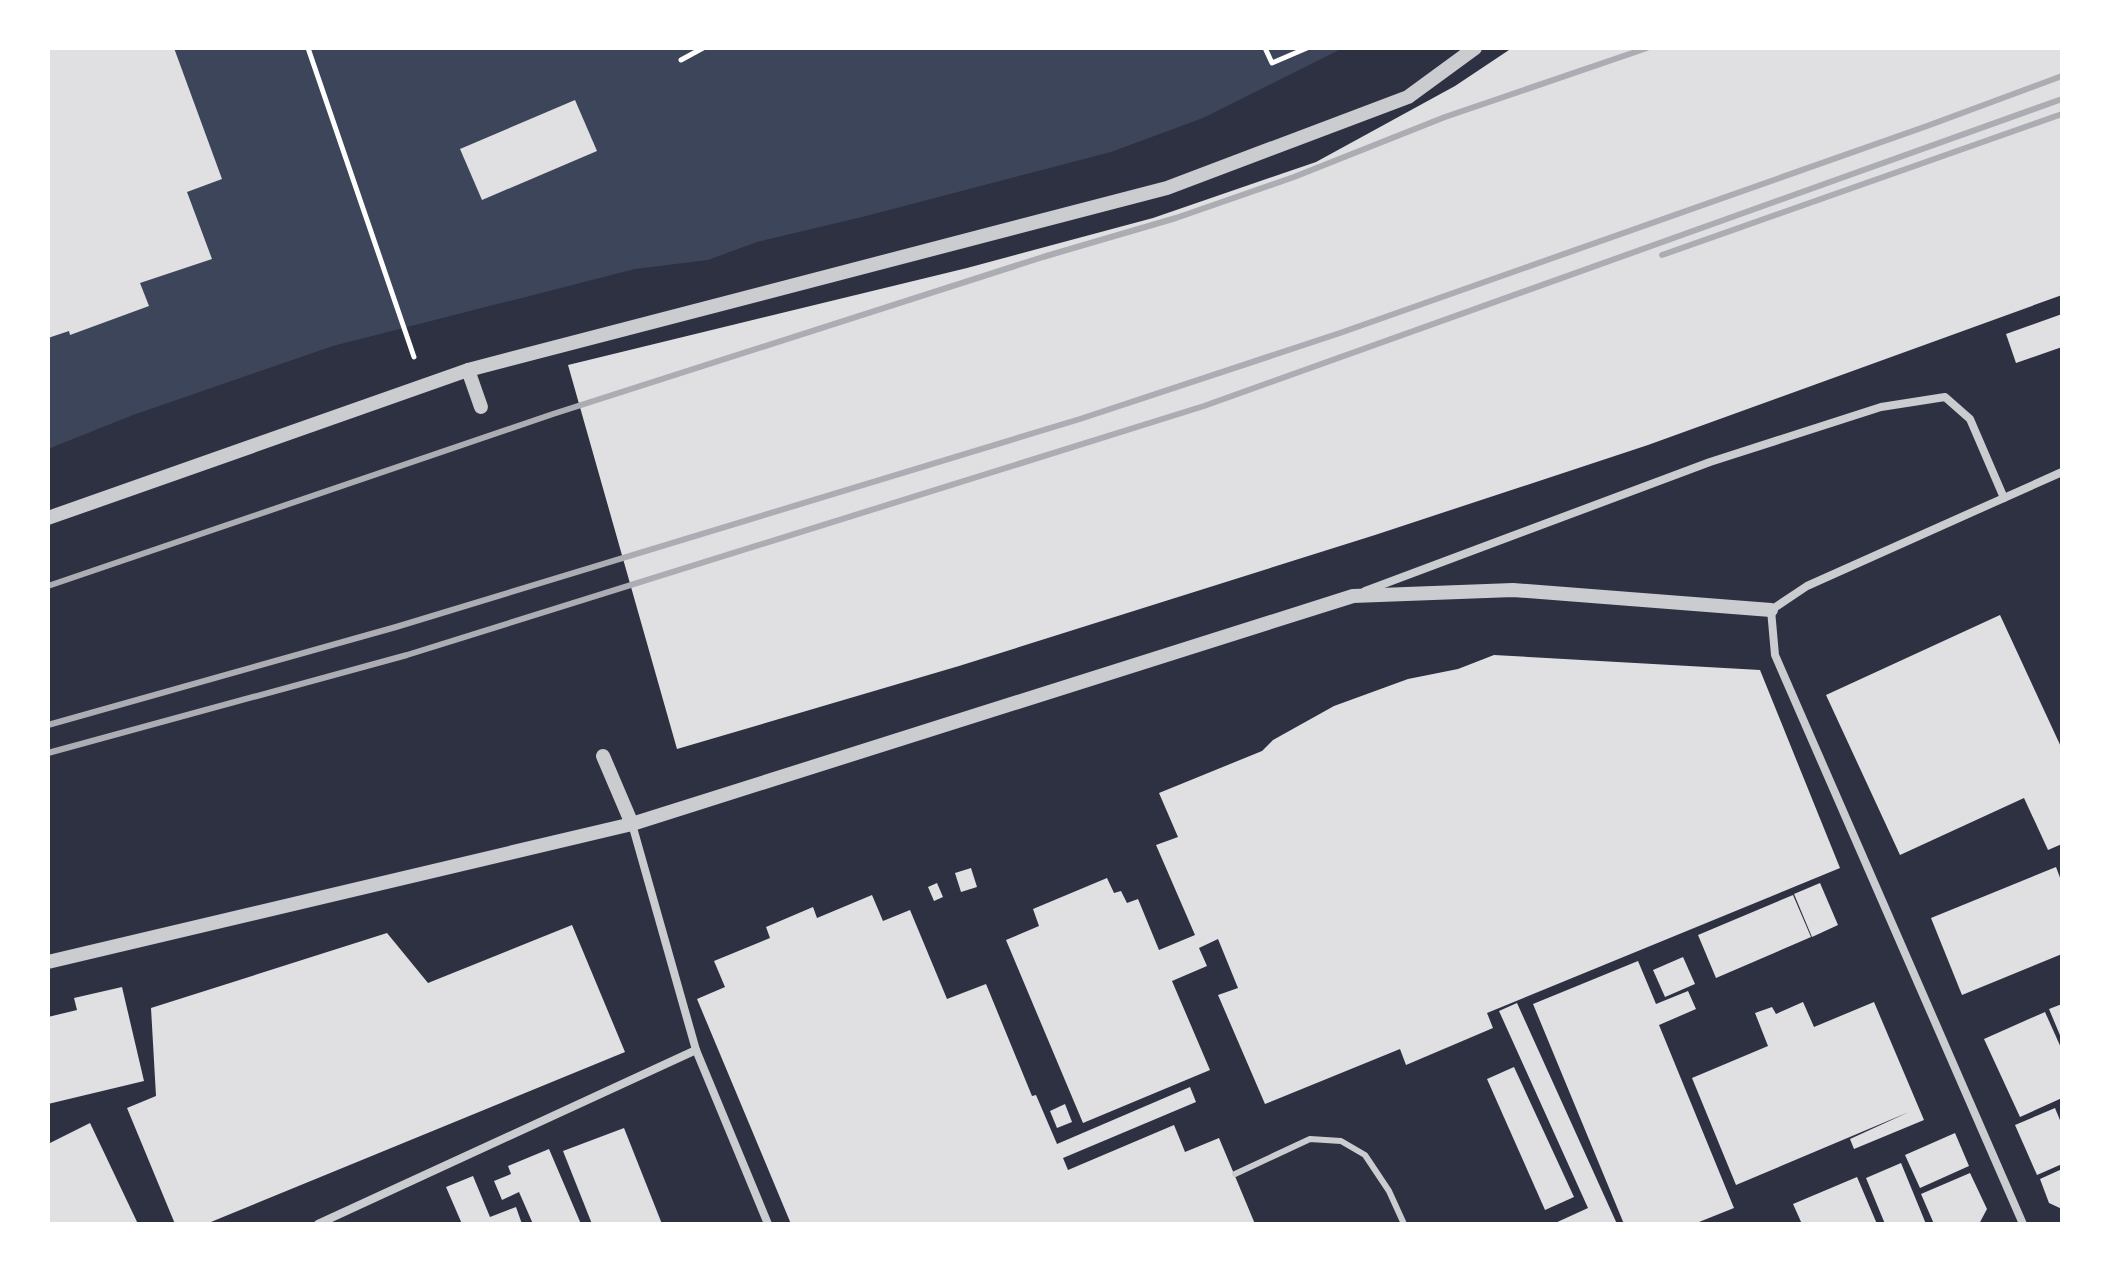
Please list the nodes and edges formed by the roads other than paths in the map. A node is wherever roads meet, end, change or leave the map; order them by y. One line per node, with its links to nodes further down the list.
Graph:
1 (1475, 48): 2 (street)
2 (468, 370): 3 (street); 6 (street)
3 (481, 407)
4 (2062, 472): 5 (street)
5 (2004, 498): 7 (street); 8 (street)
6 (48, 518)
7 (1353, 596): 8 (street); 10 (street)
8 (1771, 610): 17 (street)
9 (603, 756): 10 (street)
10 (632, 824): 11 (street); 12 (street)
11 (48, 962)
12 (696, 1050): 14 (street); 15 (street)
13 (1235, 1174): 16 (lane)
14 (318, 1224)
15 (768, 1224)
16 (1404, 1224)
17 (2023, 1224)

